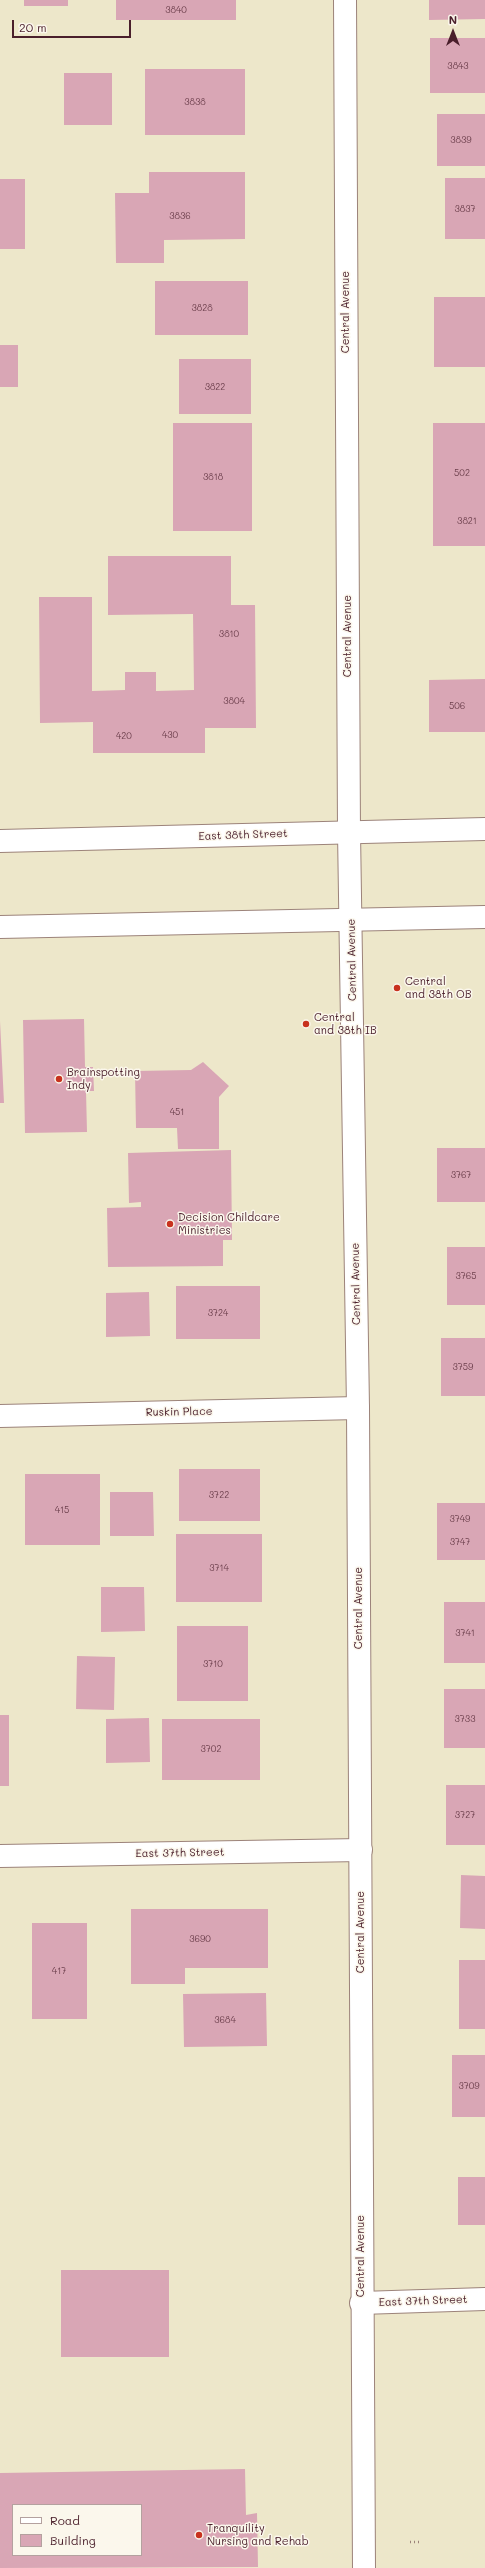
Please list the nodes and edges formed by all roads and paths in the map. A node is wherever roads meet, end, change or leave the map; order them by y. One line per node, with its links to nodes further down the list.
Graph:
1 (345, 0): 3 (main road, Central Avenue)
2 (485, 829): 3 (main road, East 38th Street)
3 (349, 832): 4 (main road, East 38th Street); 6 (main road, Central Avenue)
4 (0, 841)
5 (485, 917): 6 (main road)
6 (352, 920): 7 (main road); 8 (main road, Central Avenue)
7 (0, 927)
8 (358, 1408): 9 (main road, Ruskin Place); 10 (main road, Central Avenue)
9 (0, 1416)
10 (361, 1850): 11 (main road, East 37th Street); 13 (main road, Central Avenue)
11 (0, 1856)
12 (485, 2299): 13 (main road, East 37th Street)
13 (361, 2303): 16 (main road, Central Avenue)
14 (410, 2542): 15 (path)
15 (422, 2542)
16 (364, 2568)

